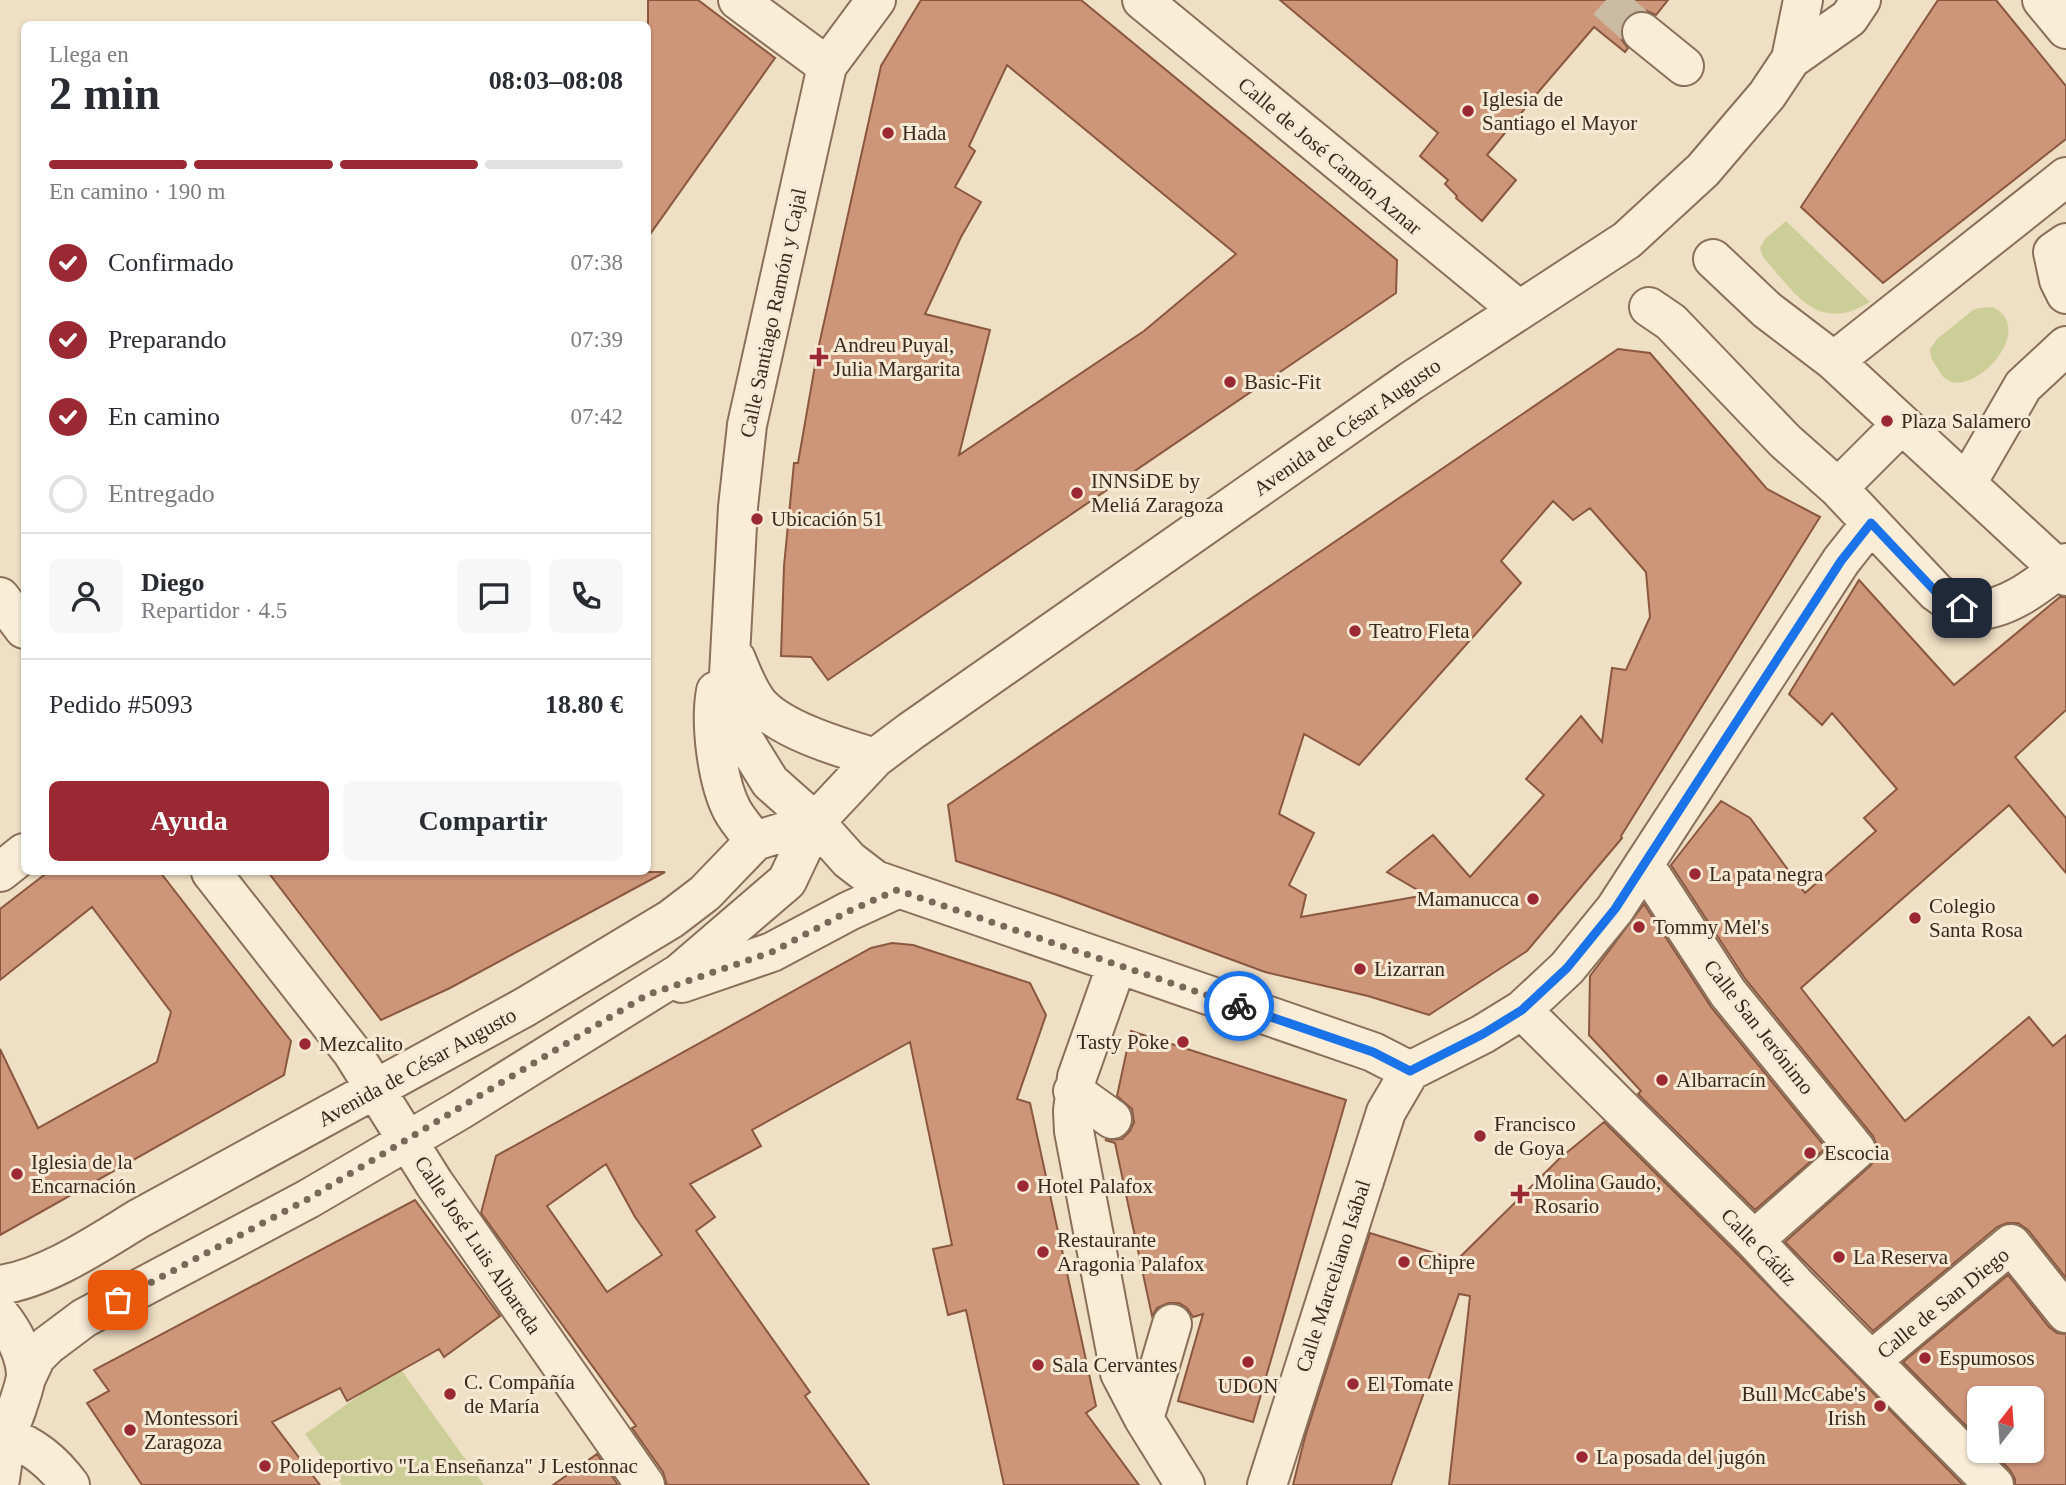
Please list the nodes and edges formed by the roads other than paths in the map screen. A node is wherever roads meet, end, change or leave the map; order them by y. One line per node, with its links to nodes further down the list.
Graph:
1 (738, 0): 10 (street)
2 (876, 0): 10 (street, Calle Santiago Ramón y Cajal)
3 (1142, 0): 17 (street, Calle de José Camón Aznar)
4 (1804, 0): 9 (street, Avenida de César Augusto)
5 (1861, 0): 9 (street, Avenida de César Augusto)
6 (2042, 0): 7 (street)
7 (2066, 29)
8 (1642, 32): 11 (street)
9 (1791, 59): 17 (street, Avenida de César Augusto)
10 (827, 66): 27 (street, Calle Santiago Ramón y Cajal)
11 (1684, 66)
12 (2066, 177): 19 (street)
13 (2066, 243): 15 (street)
14 (1713, 258): 19 (street)
15 (2066, 294)
16 (1649, 307): 22 (street)
17 (1519, 310): 28 (street, Avenida de César Augusto)
18 (2066, 346): 21 (street)
19 (1834, 361): 20 (street)
20 (1902, 424): 21 (street); 22 (street)
21 (1968, 483): 24 (street)
22 (1838, 488): 23 (street)
23 (1871, 523): 24 (street); 32 (street)
24 (2063, 569)
25 (0, 597): 26 (street)
26 (21, 625)
27 (730, 646): 28 (street, Calle Santiago Ramón y Cajal); 29 (street, Calle Santiago Ramón y Cajal); 30 (street, Calle Santiago Ramón y Cajal)
28 (875, 758): 29 (street, Avenida de César Augusto)
29 (815, 822): 30 (street, Avenida de César Augusto); 35 (street, Calle Santiago Ramón y Cajal); 37 (street, Avenida de César Augusto)
30 (755, 841): 40 (street, Avenida de César Augusto)
31 (21, 855): 33 (street)
32 (1644, 864): 38 (street); 44 (street, Calle San Jerónimo)
33 (0, 872)
34 (213, 875): 40 (street, Calle José Luis Albareda)
35 (897, 890): 36 (street, Calle Santiago Ramón y Cajal); 37 (street, Avenida de César Augusto)
36 (1116, 964): 39 (street, Calle Santiago Ramón y Cajal); 41 (street)
37 (647, 995): 43 (street, Avenida de César Augusto)
38 (1522, 1010): 39 (street); 44 (street, Calle Cádiz)
39 (1410, 1071): 57 (street, Calle Marceliano Isábal)
40 (377, 1089): 43 (street, Calle José Luis Albareda); 45 (street, Avenida de César Augusto)
41 (1073, 1091): 42 (street); 51 (street)
42 (1112, 1119)
43 (407, 1140): 50 (street, Avenida de César Augusto); 55 (street, Calle José Luis Albareda)
44 (1754, 1240): 49 (street, Calle Cádiz)
45 (0, 1285)
46 (2066, 1313): 49 (street, Calle de San Diego)
47 (0, 1315): 50 (street)
48 (1172, 1324): 51 (street)
49 (1871, 1361): 58 (street, Calle Cádiz)
50 (26, 1378): 52 (street, Avenida de César Augusto)
51 (1144, 1419): 56 (street)
52 (3, 1439): 53 (street, Avenida de César Augusto); 54 (street)
53 (0, 1479)
54 (70, 1485)
55 (645, 1485)
56 (1185, 1485)
57 (1267, 1485)
58 (1994, 1485)

